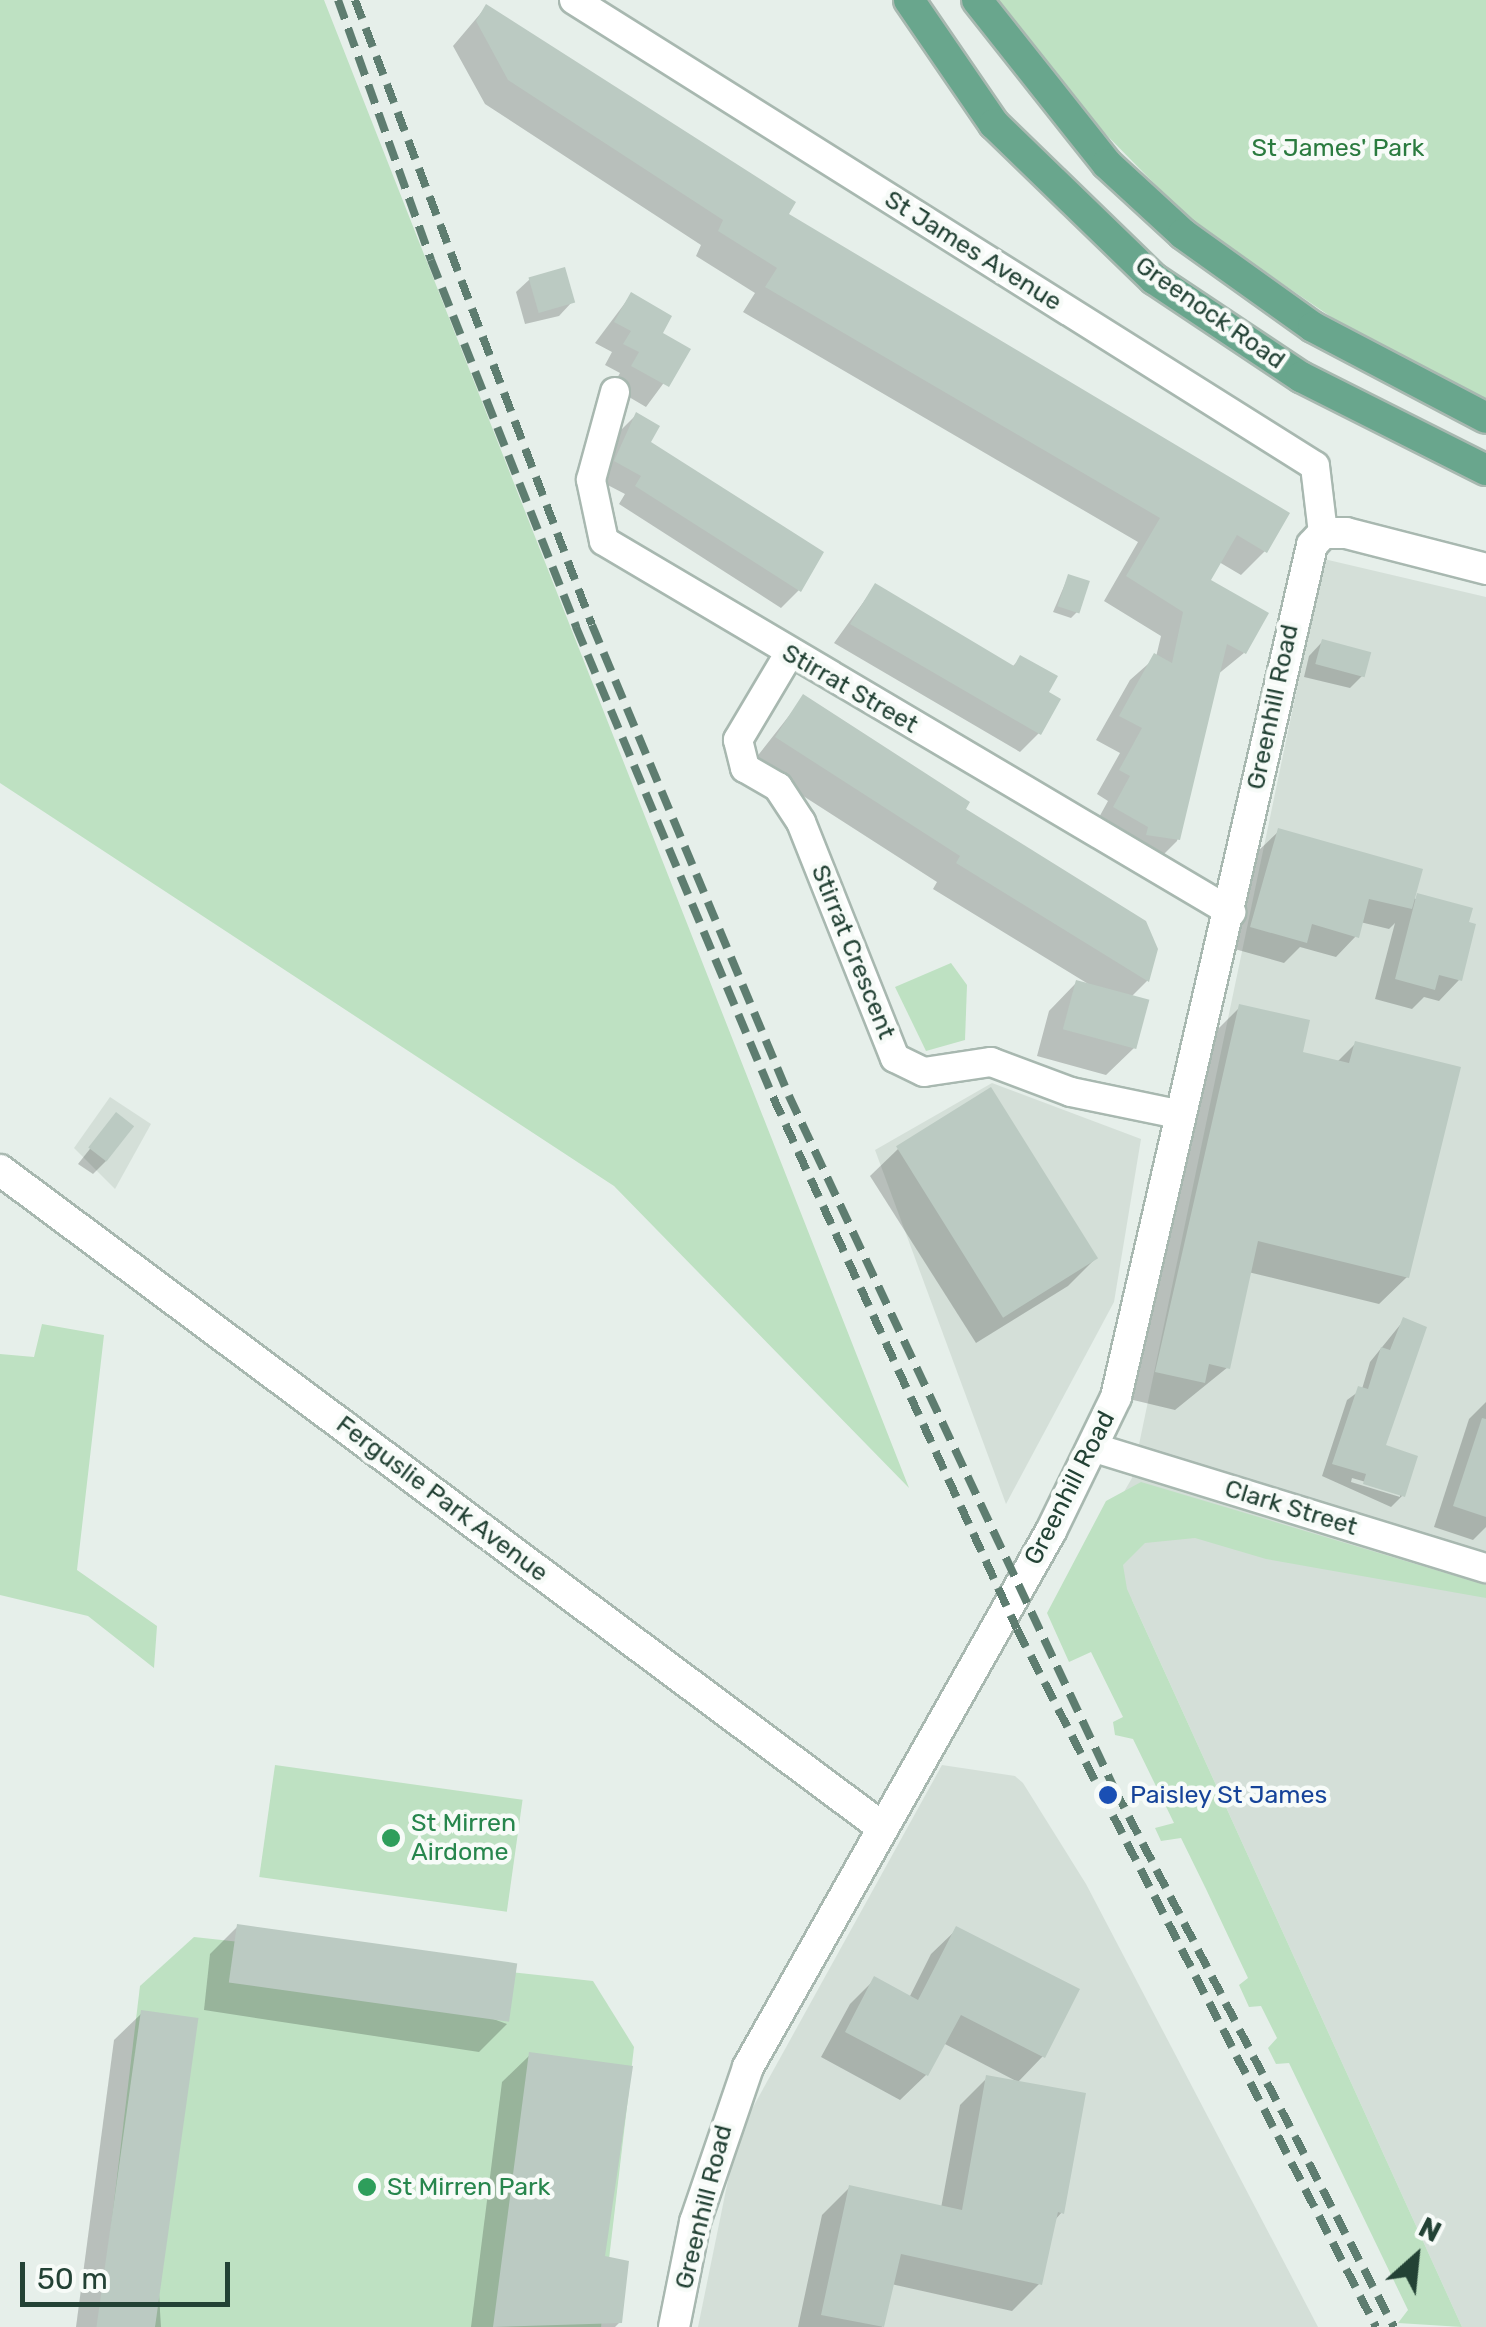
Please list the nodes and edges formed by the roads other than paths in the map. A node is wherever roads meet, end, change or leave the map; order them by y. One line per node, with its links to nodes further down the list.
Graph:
1 (574, 0): 7 (street, St James Avenue)
2 (909, 0): 6 (main road, Greenock Road)
3 (977, 0): 5 (main road, Greenock Road)
4 (616, 392): 9 (street, Stirrat Street)
5 (1486, 418)
6 (1486, 470)
7 (1323, 533): 8 (street); 10 (street, Greenhill Road)
8 (1486, 569)
9 (789, 654): 10 (street, Stirrat Street); 11 (street, Stirrat Crescent)
10 (1230, 912): 11 (street, Greenhill Road)
11 (1177, 1114): 13 (street, Greenhill Road)
12 (0, 1170): 15 (street, Ferguslie Park Avenue)
13 (1095, 1448): 14 (street, Clark Street); 15 (street, Greenhill Road)
14 (1486, 1568)
15 (883, 1828): 16 (street, Greenhill Road)
16 (674, 2327)

